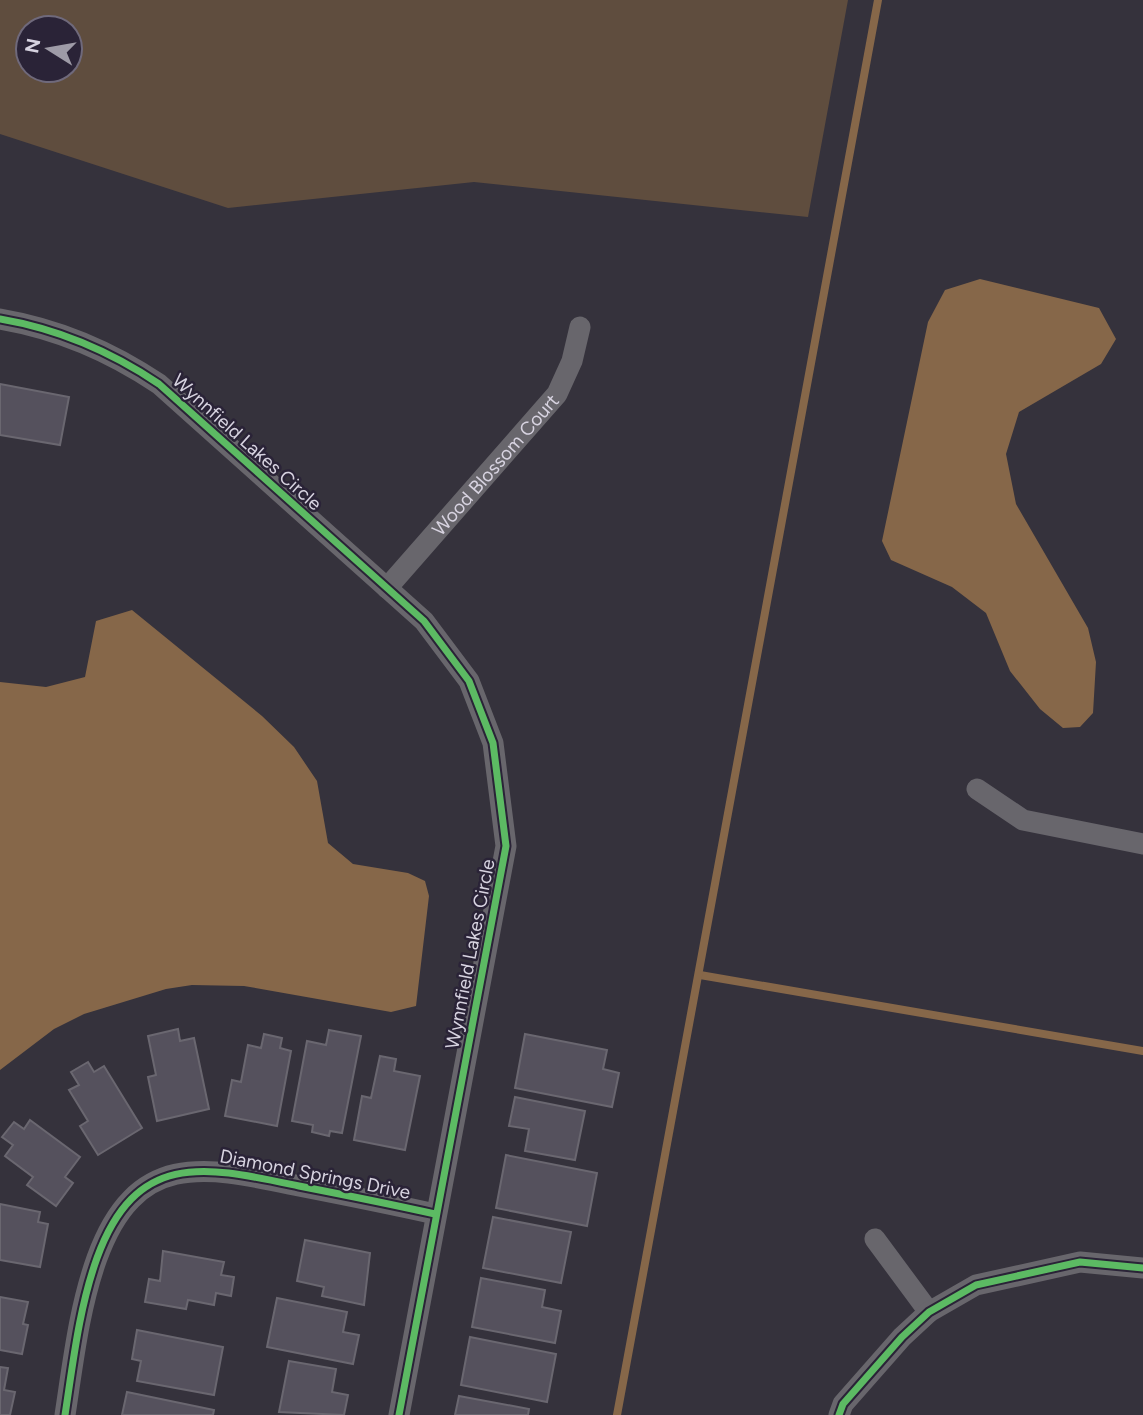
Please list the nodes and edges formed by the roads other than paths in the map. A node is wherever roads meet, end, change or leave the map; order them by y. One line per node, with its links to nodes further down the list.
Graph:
1 (0, 319): 3 (street, Wynnfield Lakes Circle)
2 (580, 327): 3 (street, Wood Blossom Court)
3 (387, 588): 6 (street, Wynnfield Lakes Circle)
4 (977, 789): 5 (street)
5 (1143, 844)
6 (435, 1214): 10 (street, Diamond Springs Drive); 11 (street, Wynnfield Lakes Circle)
7 (875, 1239): 9 (street)
8 (1143, 1268): 9 (street)
9 (929, 1312): 12 (street)
10 (65, 1415)
11 (399, 1415)
12 (839, 1415)

